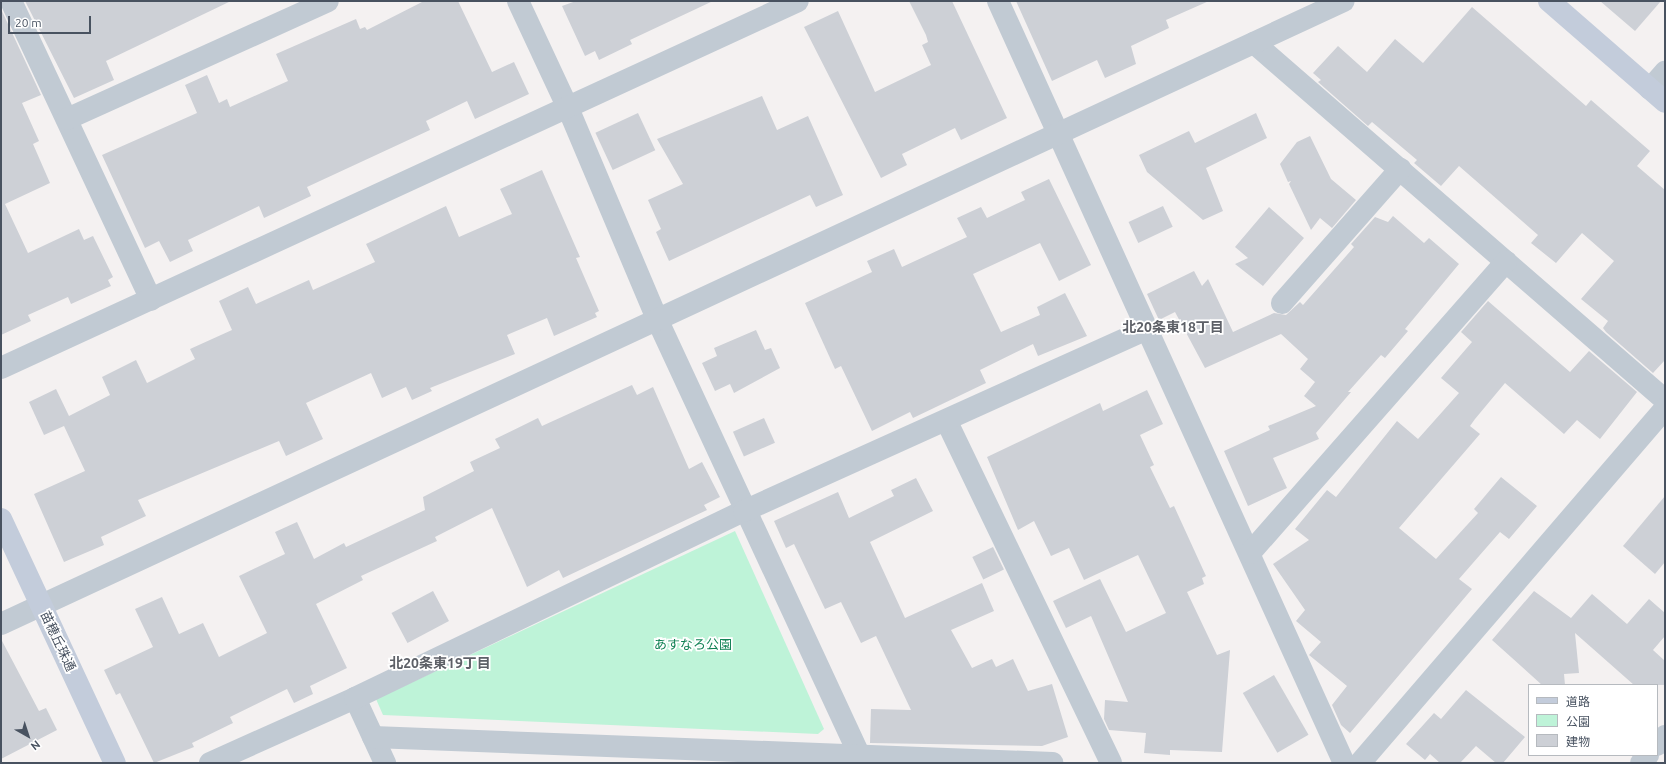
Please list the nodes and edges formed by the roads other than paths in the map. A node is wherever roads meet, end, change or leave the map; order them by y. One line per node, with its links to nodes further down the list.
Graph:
1 (11, 1): 12 (street)
2 (328, 1): 12 (street)
3 (518, 1): 11 (street)
4 (798, 1): 11 (street)
5 (998, 1): 13 (street)
6 (1344, 1): 8 (street)
7 (1549, 1): 10 (street)
8 (1254, 43): 13 (street); 14 (street)
9 (1665, 72): 10 (street)
10 (1658, 96)
11 (568, 108): 16 (street); 18 (street)
12 (67, 120): 16 (street)
13 (1060, 133): 18 (street); 19 (street)
14 (1400, 169): 15 (street); 17 (street)
15 (1506, 262): 21 (street); 26 (street)
16 (151, 300): 20 (street)
17 (1282, 303)
18 (657, 319): 24 (street); 27 (street)
19 (1148, 328): 23 (street); 26 (street)
20 (1, 368)
21 (1665, 400)
22 (1665, 408): 41 (street)
23 (947, 422): 24 (street); 39 (street)
24 (744, 511): 29 (street); 34 (street)
25 (1, 519): 27 (street, 苗穂丘珠通)
26 (1250, 553): 40 (street)
27 (41, 605): 28 (street); 35 (street, 苗穂丘珠通)
28 (1, 624)
29 (356, 698): 31 (street); 36 (street)
30 (1665, 736): 32 (street)
31 (374, 738): 33 (street); 37 (street)
32 (1658, 744)
33 (608, 754): 34 (street)
34 (862, 760): 38 (street)
35 (115, 763)
36 (210, 763)
37 (385, 763)
38 (1053, 763)
39 (1110, 763)
40 (1344, 763)
41 (1360, 763)

